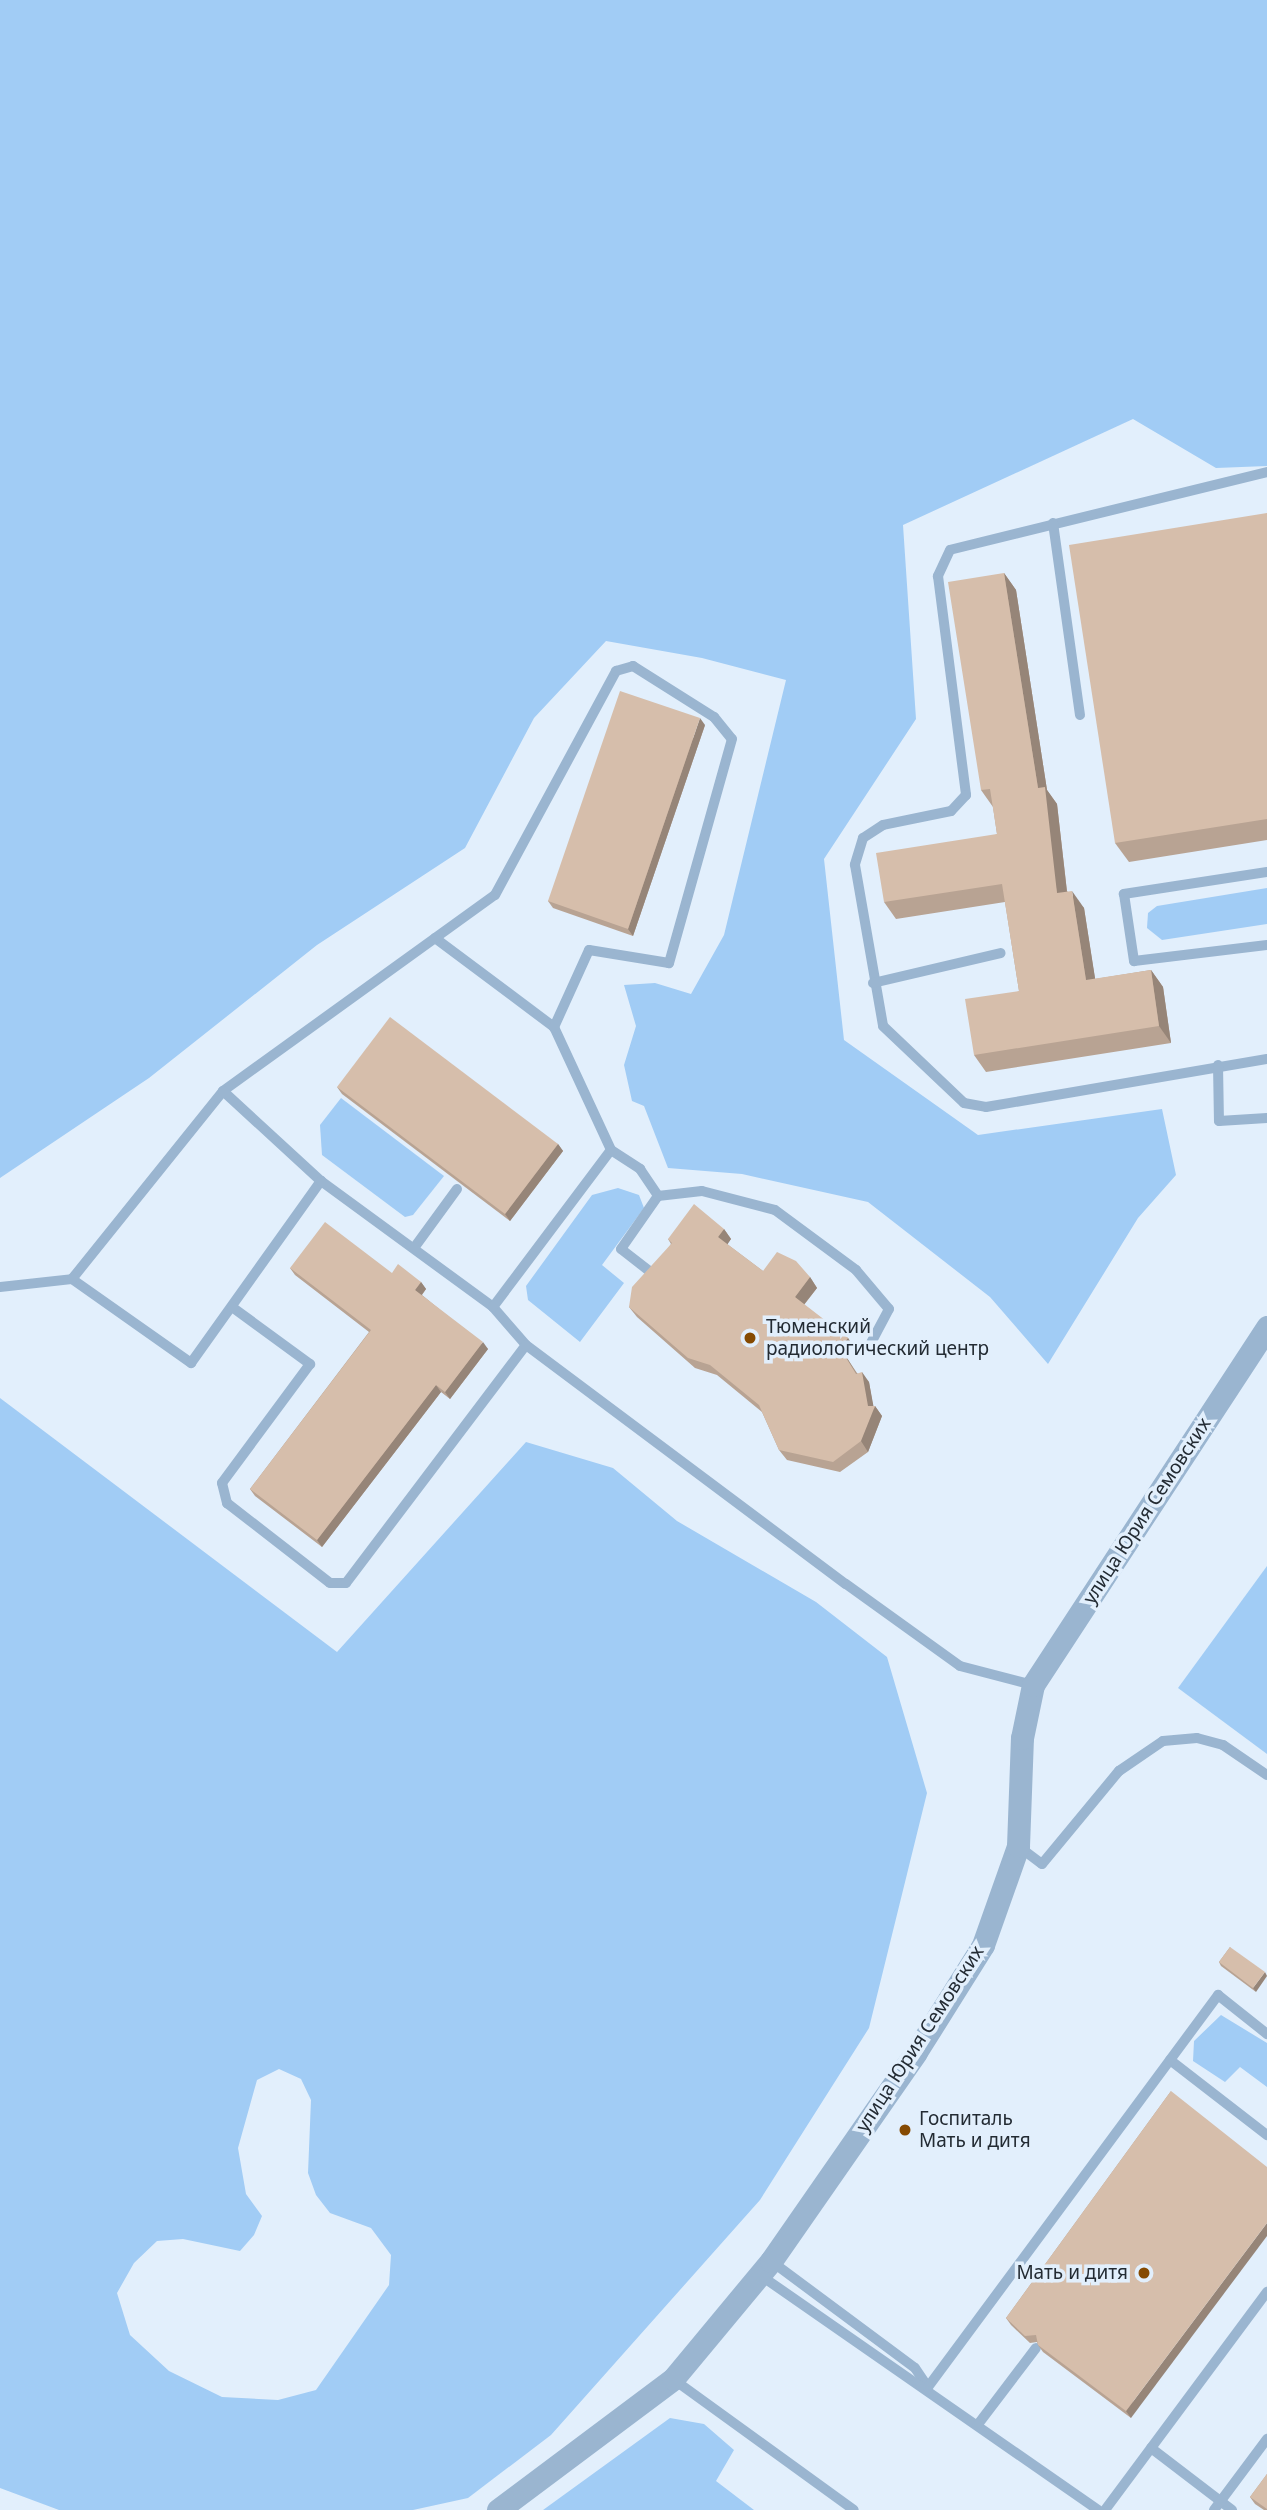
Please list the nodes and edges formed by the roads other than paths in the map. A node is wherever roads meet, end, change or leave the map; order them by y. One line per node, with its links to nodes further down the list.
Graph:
1 (1267, 472): 2 (lane)
2 (1053, 523): 3 (lane); 8 (lane)
3 (1080, 715)
4 (1267, 872): 6 (lane)
5 (435, 938): 9 (lane); 9 (lane); 12 (lane)
6 (1267, 945)
7 (1001, 953): 8 (lane)
8 (873, 984): 11 (lane)
9 (554, 1027): 14 (lane)
10 (1267, 1059): 11 (lane)
11 (1218, 1066): 13 (lane)
12 (223, 1091): 15 (lane); 20 (lane)
13 (1267, 1118)
14 (611, 1150): 17 (lane); 23 (lane)
15 (321, 1181): 18 (lane); 22 (lane)
16 (457, 1189): 18 (lane)
17 (659, 1196): 19 (lane); 25 (lane)
18 (414, 1248): 23 (lane)
19 (648, 1270)
20 (72, 1279): 21 (lane); 22 (lane)
21 (0, 1287)
22 (232, 1307): 26 (lane)
23 (493, 1307): 26 (lane)
24 (1267, 1327): 27 (street, улица Юрия Семовских)
25 (870, 1344)
26 (526, 1345): 27 (lane)
27 (1034, 1685): 29 (street, улица Юрия Семовских)
28 (1267, 1775): 29 (lane)
29 (1018, 1846): 33 (street, улица Юрия Семовских)
30 (1267, 2034): 31 (lane)
31 (1170, 2060): 32 (lane); 37 (lane)
32 (1267, 2135)
33 (765, 2268): 36 (street, улица Юрия Семовских); 37 (lane); 37 (lane)
34 (1267, 2292): 40 (lane)
35 (1037, 2348): 38 (lane)
36 (673, 2379): 42 (street, улица Юрия Семовских); 43 (lane)
37 (928, 2387): 38 (lane)
38 (979, 2423): 44 (lane)
39 (1267, 2439): 41 (lane)
40 (1151, 2448): 41 (lane); 45 (lane)
41 (1218, 2506): 46 (lane)
42 (498, 2510)
43 (854, 2510)
44 (1098, 2510)
45 (1105, 2510)
46 (1232, 2510)

